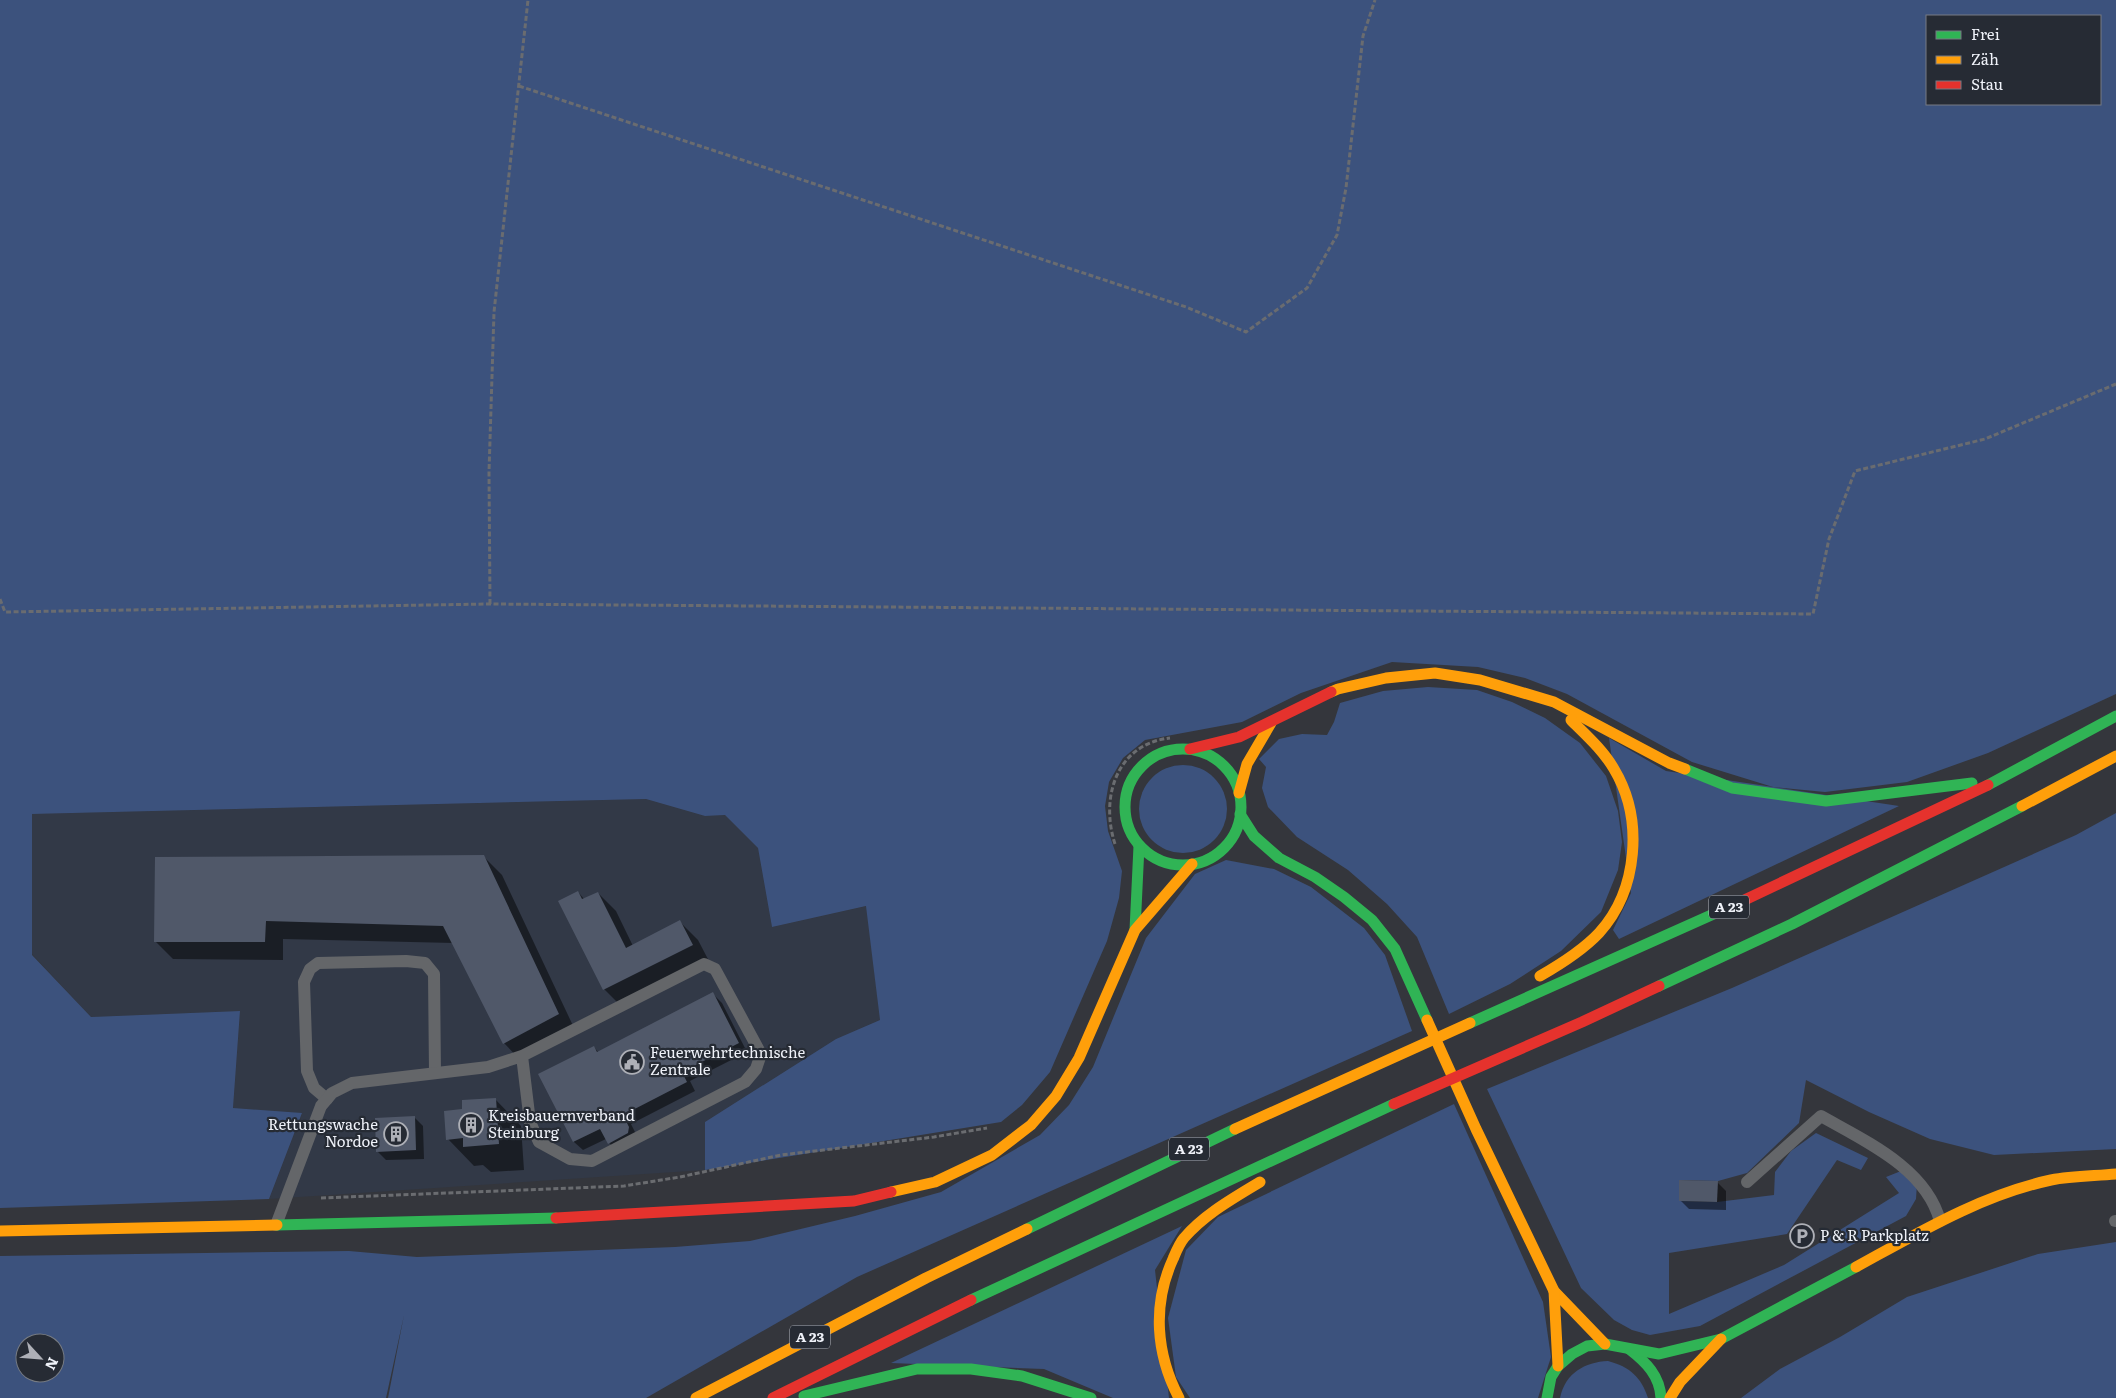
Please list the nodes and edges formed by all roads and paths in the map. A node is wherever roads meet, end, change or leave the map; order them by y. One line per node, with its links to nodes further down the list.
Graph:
1 (528, 0): 3 (path)
2 (1375, 0): 3 (path)
3 (519, 86): 6 (path)
4 (2116, 384): 6 (path)
5 (0, 599): 6 (path)
6 (490, 604)
7 (1554, 702): 9 (main road); 13 (main road); 24 (main road)
8 (2116, 716): 13 (main road, A 23)
9 (1271, 723): 11 (main road); 14 (main road)
10 (1173, 738): 16 (path)
11 (1190, 749): 14 (main road); 17 (main road)
12 (2116, 756): 28 (main road, A 23)
13 (1999, 780): 24 (main road, A 23)
14 (1239, 793): 15 (main road)
15 (1240, 814): 20 (main road); 21 (main road)
16 (1116, 846)
17 (1139, 846): 22 (main road); 23 (main road)
18 (1237, 853): 20 (main road)
19 (1254, 853): 21 (main road)
20 (1213, 857): 22 (main road)
21 (1279, 858): 38 (main road)
22 (1192, 864): 23 (main road)
23 (1135, 930): 36 (main road)
24 (1457, 1029): 43 (main road, A 23)
25 (522, 1056): 25 (lane); 26 (lane)
26 (435, 1073): 27 (lane); 27 (lane)
27 (327, 1099): 36 (lane)
28 (1375, 1112): 30 (main road); 44 (main road, A 23)
29 (995, 1126): 34 (path)
30 (1285, 1167)
31 (2116, 1174): 35 (main road)
32 (1268, 1177): 47 (main road)
33 (1747, 1182): 35 (lane)
34 (312, 1199)
35 (1940, 1221): 39 (main road)
36 (276, 1225): 37 (main road)
37 (0, 1231)
38 (1554, 1291): 40 (main road); 42 (main road)
39 (1721, 1339): 41 (main road); 50 (main road)
40 (1605, 1344): 41 (main road); 42 (main road)
41 (1629, 1350): 49 (main road)
42 (1558, 1366): 48 (main road)
43 (696, 1398)
44 (773, 1398)
45 (795, 1398): 46 (main road)
46 (1091, 1398)
47 (1179, 1398)
48 (1546, 1398)
49 (1662, 1398)
50 (1670, 1398)

